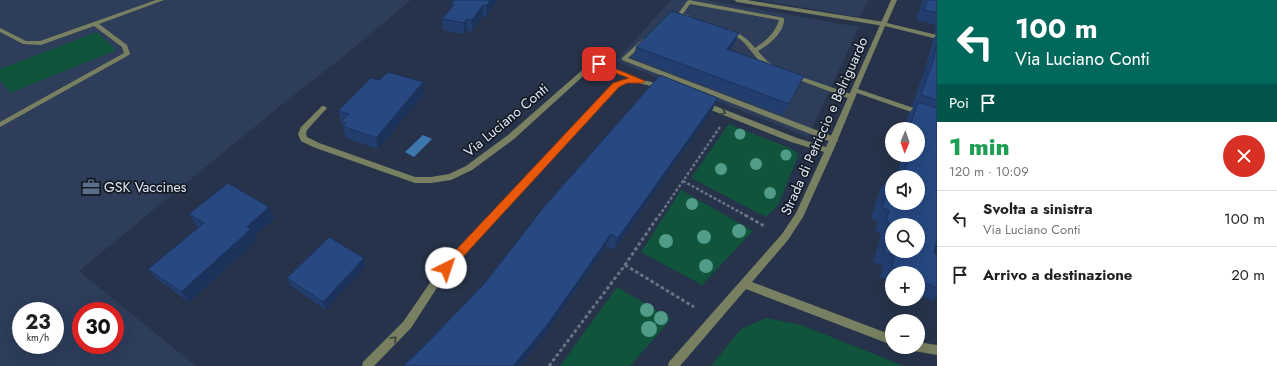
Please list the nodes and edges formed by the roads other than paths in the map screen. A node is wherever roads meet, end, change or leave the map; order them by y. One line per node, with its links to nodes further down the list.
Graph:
1 (161, 0): 5 (street)
2 (737, 0): 6 (street)
3 (894, 0): 6 (street, Strada di Petriccio e Belriguardo)
4 (695, 20): 11 (street)
5 (95, 24): 7 (street); 20 (street)
6 (884, 24): 10 (street); 16 (street, Strada di Petriccio e Belriguardo)
7 (0, 30)
8 (725, 30): 11 (street)
9 (649, 34): 21 (street)
10 (937, 37)
11 (754, 51): 12 (street)
12 (776, 68)
13 (789, 74): 16 (street)
14 (642, 81): 15 (street, Via Luciano Conti); 18 (street, Via Luciano Conti); 27 (street, Via Luciano Conti, one-way to 14)
15 (666, 90)
16 (854, 94): 19 (street); 21 (street, Strada di Petriccio e Belriguardo)
17 (694, 101): 22 (street, one-way to 22)
18 (324, 108)
19 (937, 119)
20 (0, 125)
21 (834, 140): 22 (street, Strada di Petriccio e Belriguardo)
22 (829, 151): 23 (street, Strada di Petriccio e Belriguardo)
23 (745, 284): 24 (street); 28 (street, Strada di Petriccio e Belriguardo)
24 (885, 338)
25 (925, 348): 26 (street)
26 (937, 350)
27 (366, 366)
28 (673, 366)

